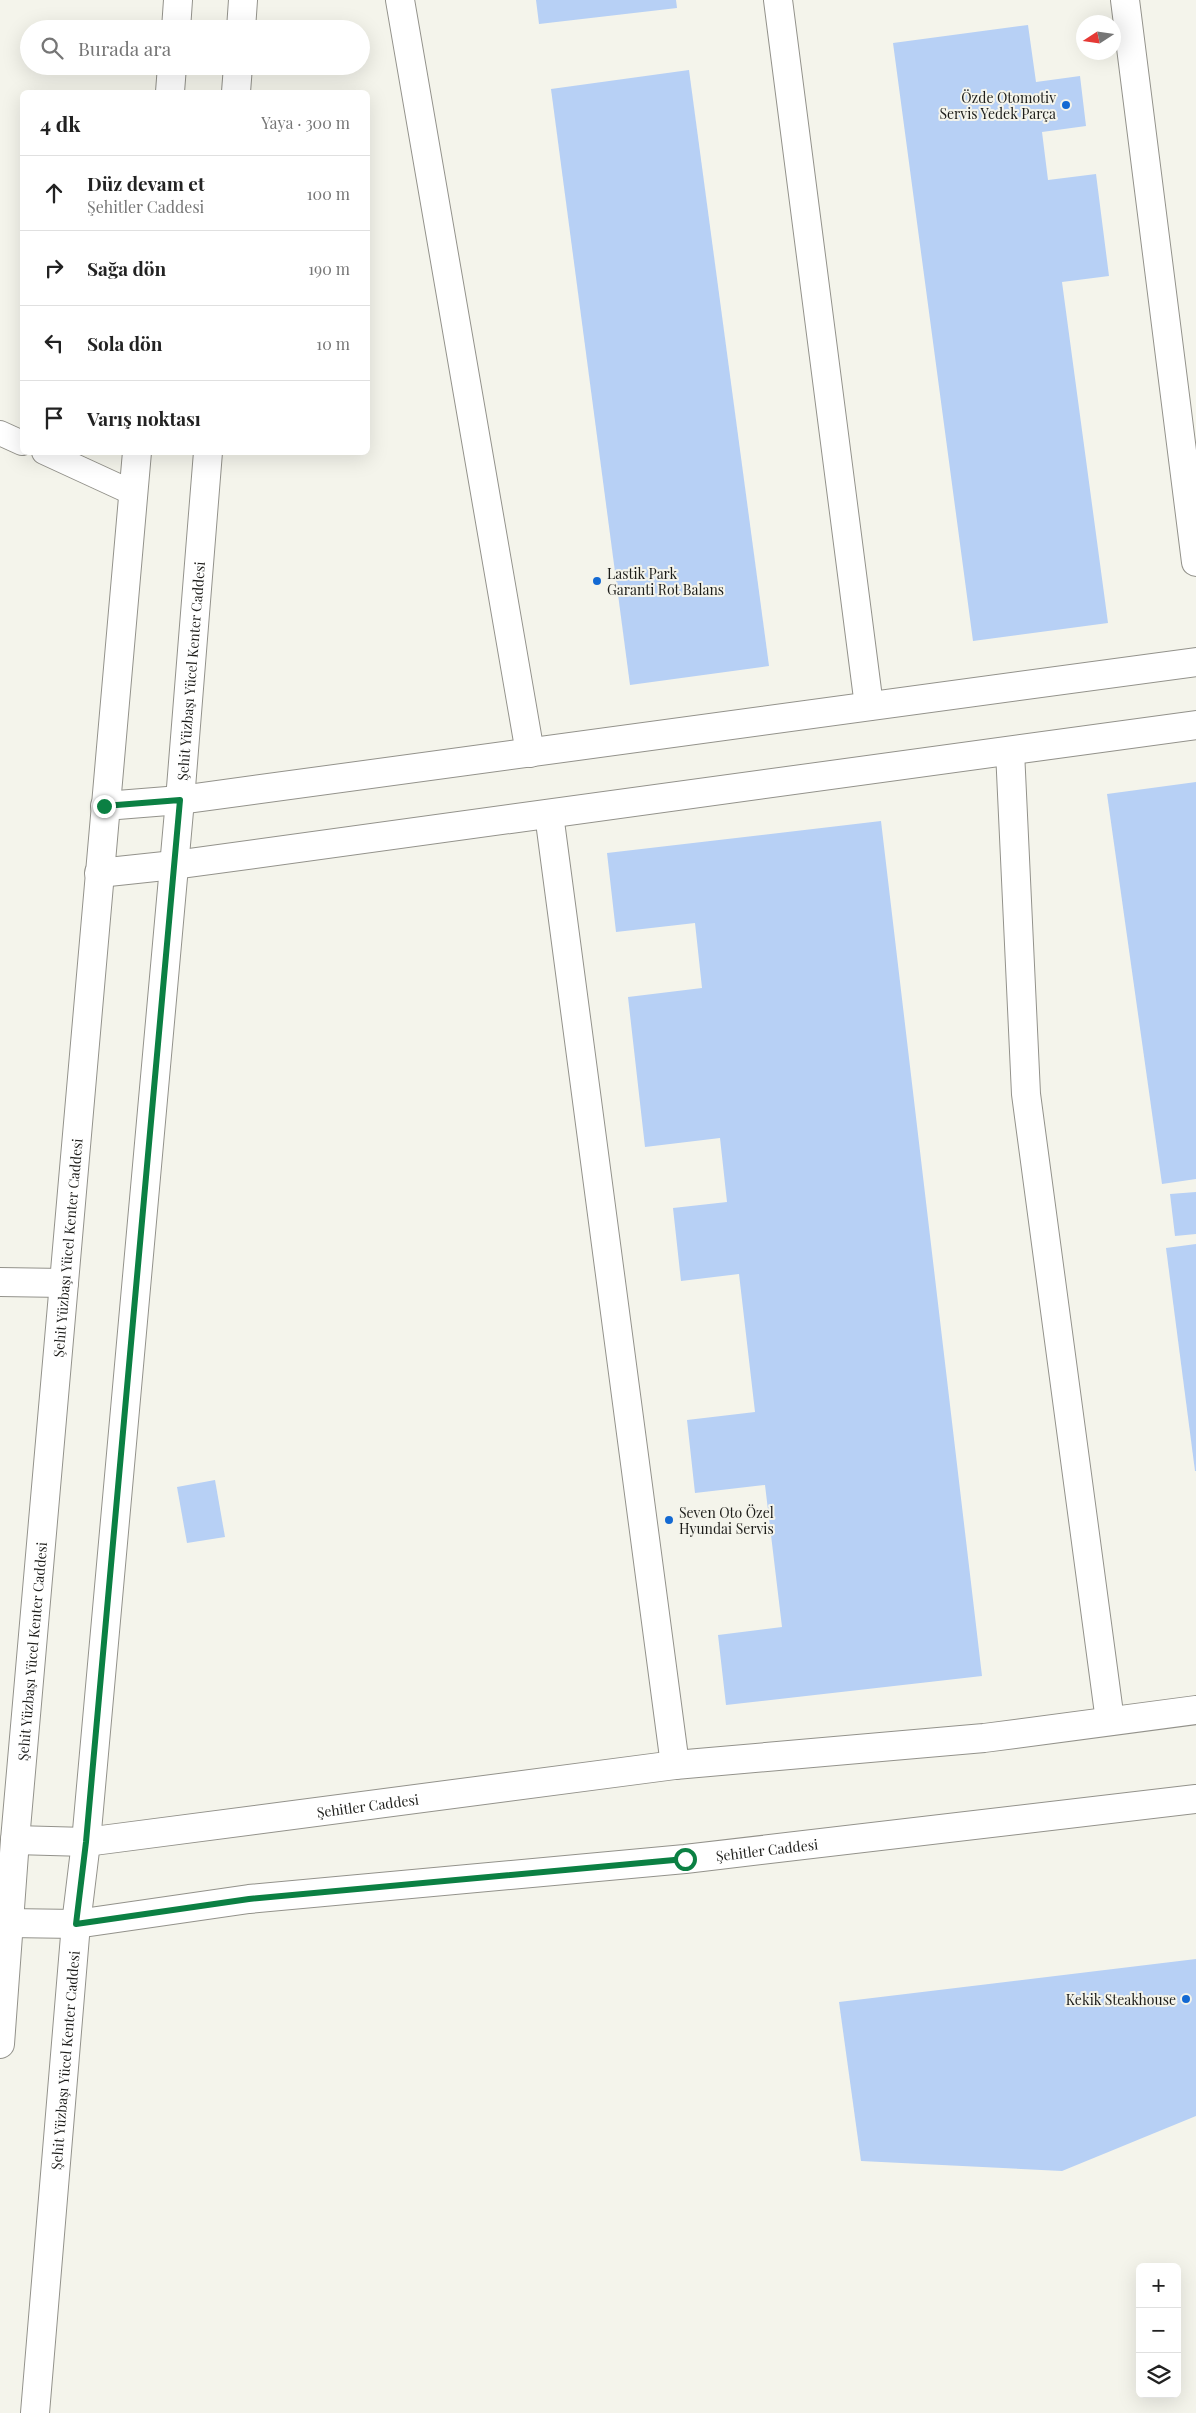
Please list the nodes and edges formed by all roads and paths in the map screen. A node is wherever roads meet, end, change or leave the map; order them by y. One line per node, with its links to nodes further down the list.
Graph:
1 (178, 0): 6 (street)
2 (243, 0): 7 (street)
3 (400, 0): 23 (street)
4 (778, 0): 20 (street)
5 (1125, 0): 18 (street)
6 (177, 20)
7 (242, 20)
8 (171, 75): 10 (street)
9 (237, 75): 11 (street)
10 (170, 90)
11 (236, 90)
12 (0, 433): 13 (lane)
13 (20, 442)
14 (51, 455): 17 (lane)
15 (136, 455): 17 (street, Şehit Yüzbaşı Yücel Kenter Caddesi)
16 (208, 455): 24 (street, Şehit Yüzbaşı Yücel Kenter Caddesi)
17 (133, 493): 25 (street, Şehit Yüzbaşı Yücel Kenter Caddesi)
18 (1196, 562)
19 (1196, 662): 20 (street)
20 (869, 706): 23 (street)
21 (1196, 725): 22 (street)
22 (1010, 751): 26 (street); 32 (street)
23 (530, 753): 24 (street)
24 (180, 800): 25 (street); 27 (street, Şehit Yüzbaşı Yücel Kenter Caddesi)
25 (104, 806): 28 (street, Şehit Yüzbaşı Yücel Kenter Caddesi)
26 (549, 814): 27 (street); 33 (street)
27 (174, 865): 28 (street); 36 (street, Şehit Yüzbaşı Yücel Kenter Caddesi)
28 (99, 873): 30 (street, Şehit Yüzbaşı Yücel Kenter Caddesi)
29 (0, 1282): 30 (street)
30 (64, 1283): 35 (street, Şehit Yüzbaşı Yücel Kenter Caddesi)
31 (1196, 1710): 32 (street, Şehitler Caddesi)
32 (1110, 1721): 33 (street, Şehitler Caddesi)
33 (675, 1765): 36 (street, Şehitler Caddesi)
34 (1196, 1799): 38 (street, Şehitler Caddesi)
35 (15, 1840): 36 (street, Şehitler Caddesi); 37 (street, Şehit Yüzbaşı Yücel Kenter Caddesi)
36 (86, 1842): 38 (street, Şehit Yüzbaşı Yücel Kenter Caddesi)
37 (9, 1923): 38 (street, Şehitler Caddesi); 39 (street, Şehit Yüzbaşı Yücel Kenter Caddesi)
38 (76, 1924): 40 (street, Şehit Yüzbaşı Yücel Kenter Caddesi)
39 (0, 2044)
40 (35, 2413)

